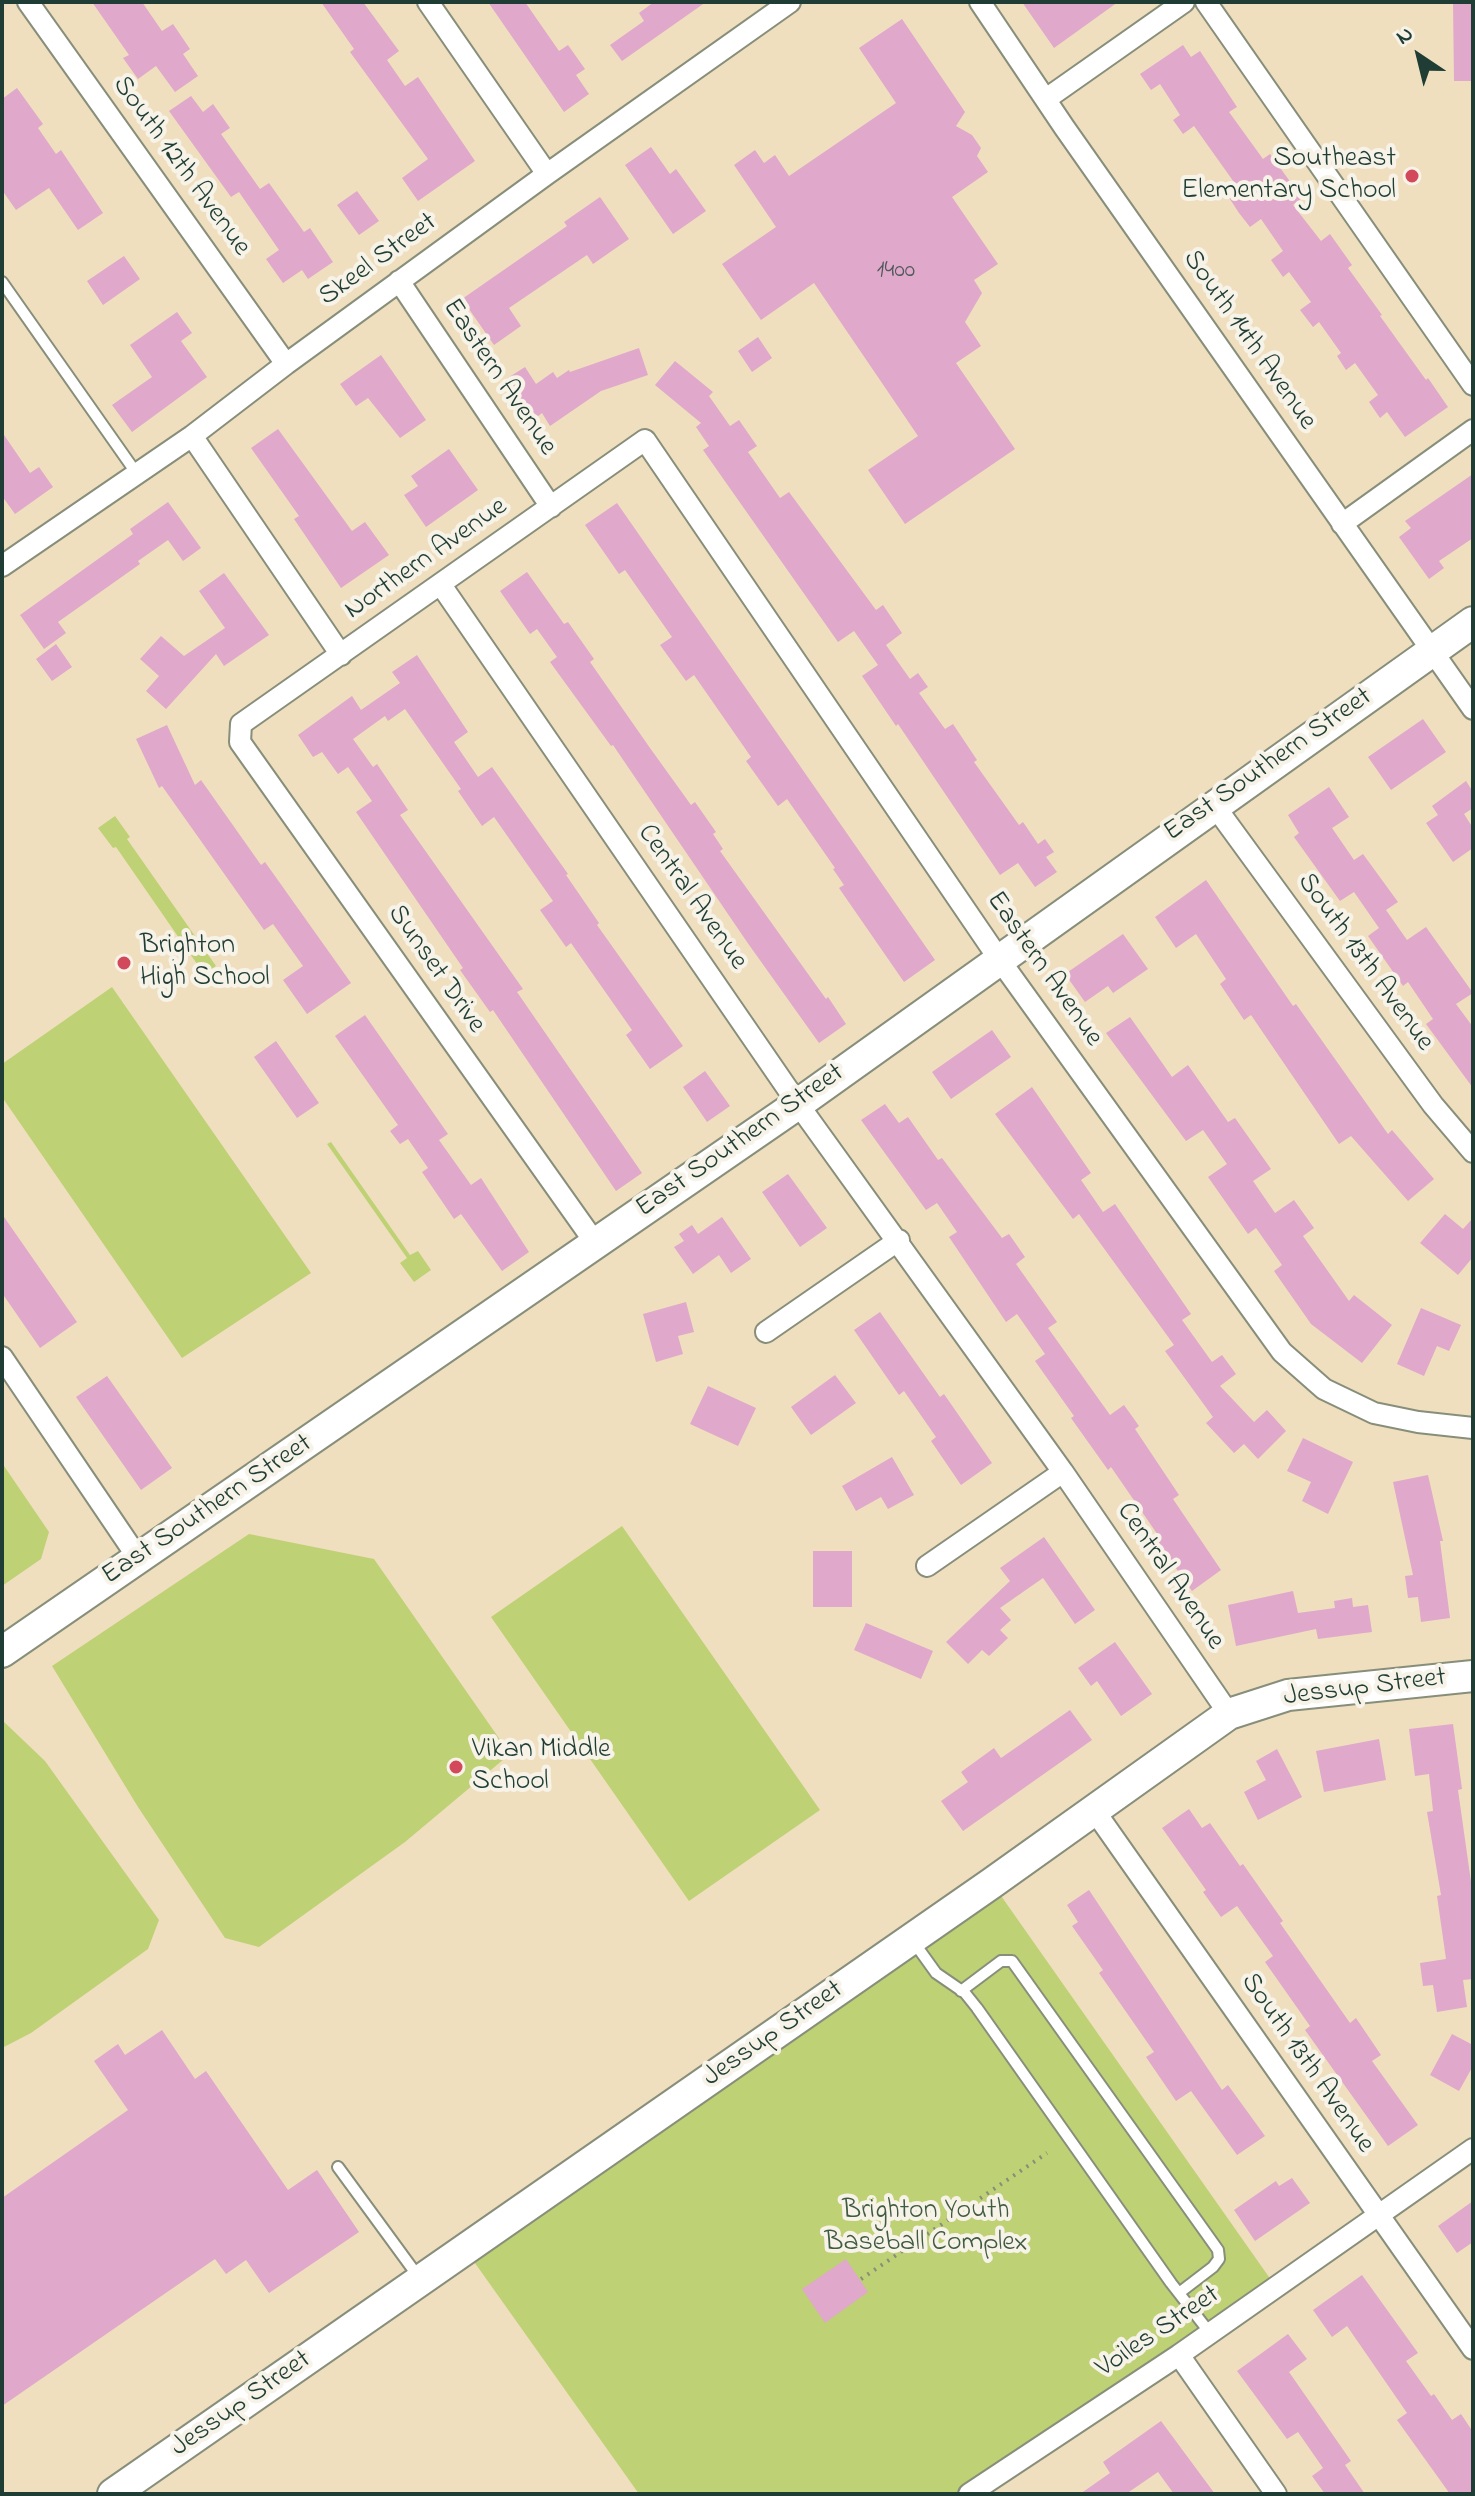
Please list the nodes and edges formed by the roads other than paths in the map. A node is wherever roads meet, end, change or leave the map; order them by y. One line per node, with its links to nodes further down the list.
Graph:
1 (28, 2): 11 (street, South 12th Avenue)
2 (428, 2): 8 (street)
3 (980, 2): 7 (street, South 14th Avenue)
4 (1184, 2): 7 (street)
5 (1206, 2): 12 (street)
6 (787, 3): 8 (street, Skeel Street)
7 (1046, 99): 18 (street, South 14th Avenue)
8 (547, 174): 9 (street, Skeel Street)
9 (399, 281): 11 (street, Skeel Street); 17 (street, Eastern Avenue)
10 (2, 282): 16 (lane)
11 (286, 364): 14 (street, Skeel Street)
12 (1473, 385)
13 (1473, 430): 18 (street)
14 (192, 436): 16 (street, Skeel Street); 23 (street)
15 (645, 440): 17 (street, Northern Avenue); 27 (street, Eastern Avenue)
16 (137, 474): 19 (street, Skeel Street)
17 (551, 507): 20 (street, Northern Avenue)
18 (1342, 524): 22 (street, South 14th Avenue)
19 (2, 566)
20 (441, 585): 23 (street, Northern Avenue); 28 (street, Central Avenue)
21 (1473, 622): 22 (street, East Southern Street)
22 (1431, 651): 24 (street, South 14th Avenue); 26 (street, East Southern Street)
23 (341, 655): 25 (street, Northern Avenue)
24 (1473, 709)
25 (241, 724): 31 (street, Sunset Drive)
26 (1214, 805): 27 (street, East Southern Street); 29 (street, South 13th Avenue)
27 (999, 959): 28 (street, East Southern Street); 34 (street, Eastern Avenue)
28 (798, 1104): 30 (street, Central Avenue); 31 (street, East Southern Street)
29 (1473, 1152)
30 (899, 1240): 32 (street); 35 (street, Central Avenue)
31 (596, 1244): 36 (street, East Southern Street)
32 (766, 1332)
33 (2, 1357): 36 (street)
34 (1473, 1428)
35 (1063, 1472): 37 (street); 40 (street, Central Avenue)
36 (138, 1558): 38 (street, East Southern Street)
37 (927, 1566)
38 (2, 1652)
39 (1473, 1676): 40 (street, Jessup Street)
40 (1229, 1714): 41 (street, Jessup Street)
41 (1094, 1810): 42 (street, Jessup Street); 46 (street, South 13th Avenue)
42 (912, 1939): 43 (lane); 47 (street, Jessup Street)
43 (961, 1991): 48 (lane); 48 (lane)
44 (1473, 2149): 46 (street, Voiles Street)
45 (338, 2167): 47 (lane)
46 (1378, 2215): 49 (street, Voiles Street); 50 (street, South 13th Avenue)
47 (421, 2281): 52 (street, Jessup Street)
48 (1179, 2293): 49 (lane)
49 (1210, 2333): 51 (street, Voiles Street)
50 (1473, 2349)
51 (1179, 2355): 53 (street, Voiles Street); 54 (street)
52 (113, 2494)
53 (969, 2494)
54 (1276, 2494)

